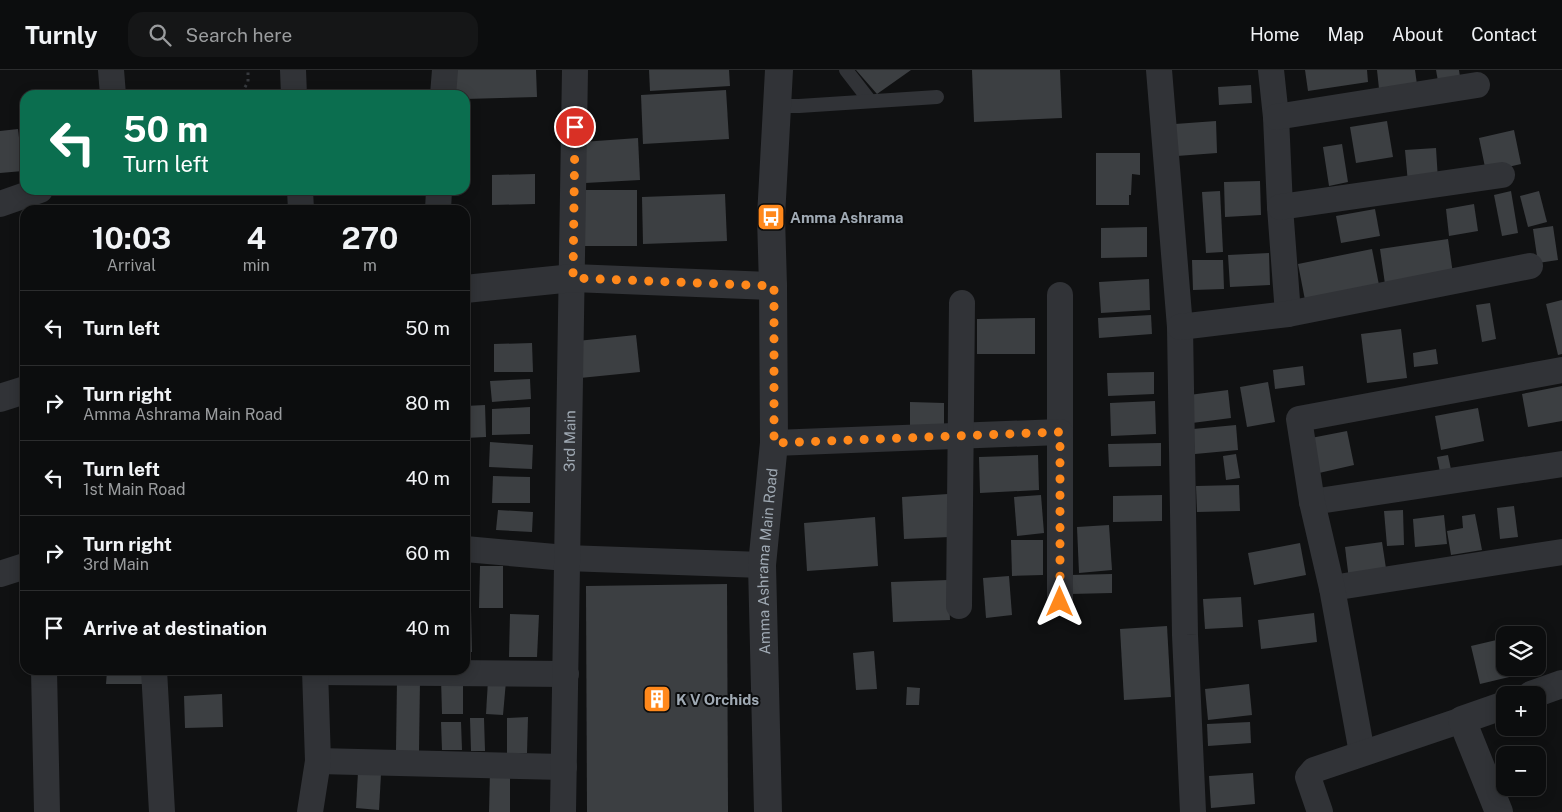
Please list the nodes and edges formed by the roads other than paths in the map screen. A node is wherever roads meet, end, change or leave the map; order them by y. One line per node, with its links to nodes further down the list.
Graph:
1 (111, 70): 10 (street)
2 (293, 70): 11 (street)
3 (445, 70): 12 (street)
4 (575, 70): 22 (street, 3rd Main)
5 (779, 70): 15 (street, Amma Ashrama Main Road)
6 (846, 70): 14 (lane)
7 (1159, 70): 28 (street)
8 (1271, 70): 16 (street)
9 (1477, 85): 16 (street)
10 (113, 90)
11 (294, 90)
12 (444, 90)
13 (937, 97): 14 (lane)
14 (870, 101): 15 (lane)
15 (777, 106): 23 (street, Amma Ashrama Main Road)
16 (1276, 117): 20 (street)
17 (1502, 175): 20 (street)
18 (26, 195): 19 (street)
19 (0, 204)
20 (1280, 207): 27 (street)
21 (1530, 266): 27 (street)
22 (573, 278): 23 (street); 24 (street); 39 (street, 3rd Main)
23 (774, 286): 34 (street, Amma Ashrama Main Road)
24 (470, 288)
25 (1060, 295): 32 (street)
26 (962, 304): 33 (street)
27 (1288, 314): 28 (street)
28 (1180, 327): 63 (street)
29 (1562, 370): 36 (street)
30 (20, 392): 31 (street)
31 (0, 398)
32 (1060, 432): 33 (street); 44 (street)
33 (960, 436): 34 (street); 45 (street)
34 (774, 443): 40 (street, Amma Ashrama Main Road)
35 (1562, 464): 36 (street)
36 (1312, 502): 43 (street)
37 (470, 549): 39 (street)
38 (1562, 552): 43 (street)
39 (566, 558): 40 (street); 47 (street, 3rd Main)
40 (762, 564): 62 (street, Amma Ashrama Main Road)
41 (20, 568): 42 (street)
42 (0, 574)
43 (1332, 588): 55 (street)
44 (1060, 602)
45 (959, 606)
46 (470, 673): 47 (street)
47 (566, 674): 57 (street, 3rd Main)
48 (44, 675): 58 (street)
49 (154, 675): 59 (street)
50 (315, 675): 56 (street)
51 (1562, 684): 52 (street)
52 (1546, 690)
53 (1496, 708): 54 (street)
54 (1462, 720): 55 (street); 65 (street)
55 (1362, 753): 64 (street)
56 (318, 761): 57 (street); 60 (street)
57 (564, 767): 61 (street, 3rd Main)
58 (47, 812)
59 (162, 812)
60 (310, 812)
61 (563, 812)
62 (768, 812)
63 (1193, 812)
64 (1320, 812)
65 (1499, 812)

